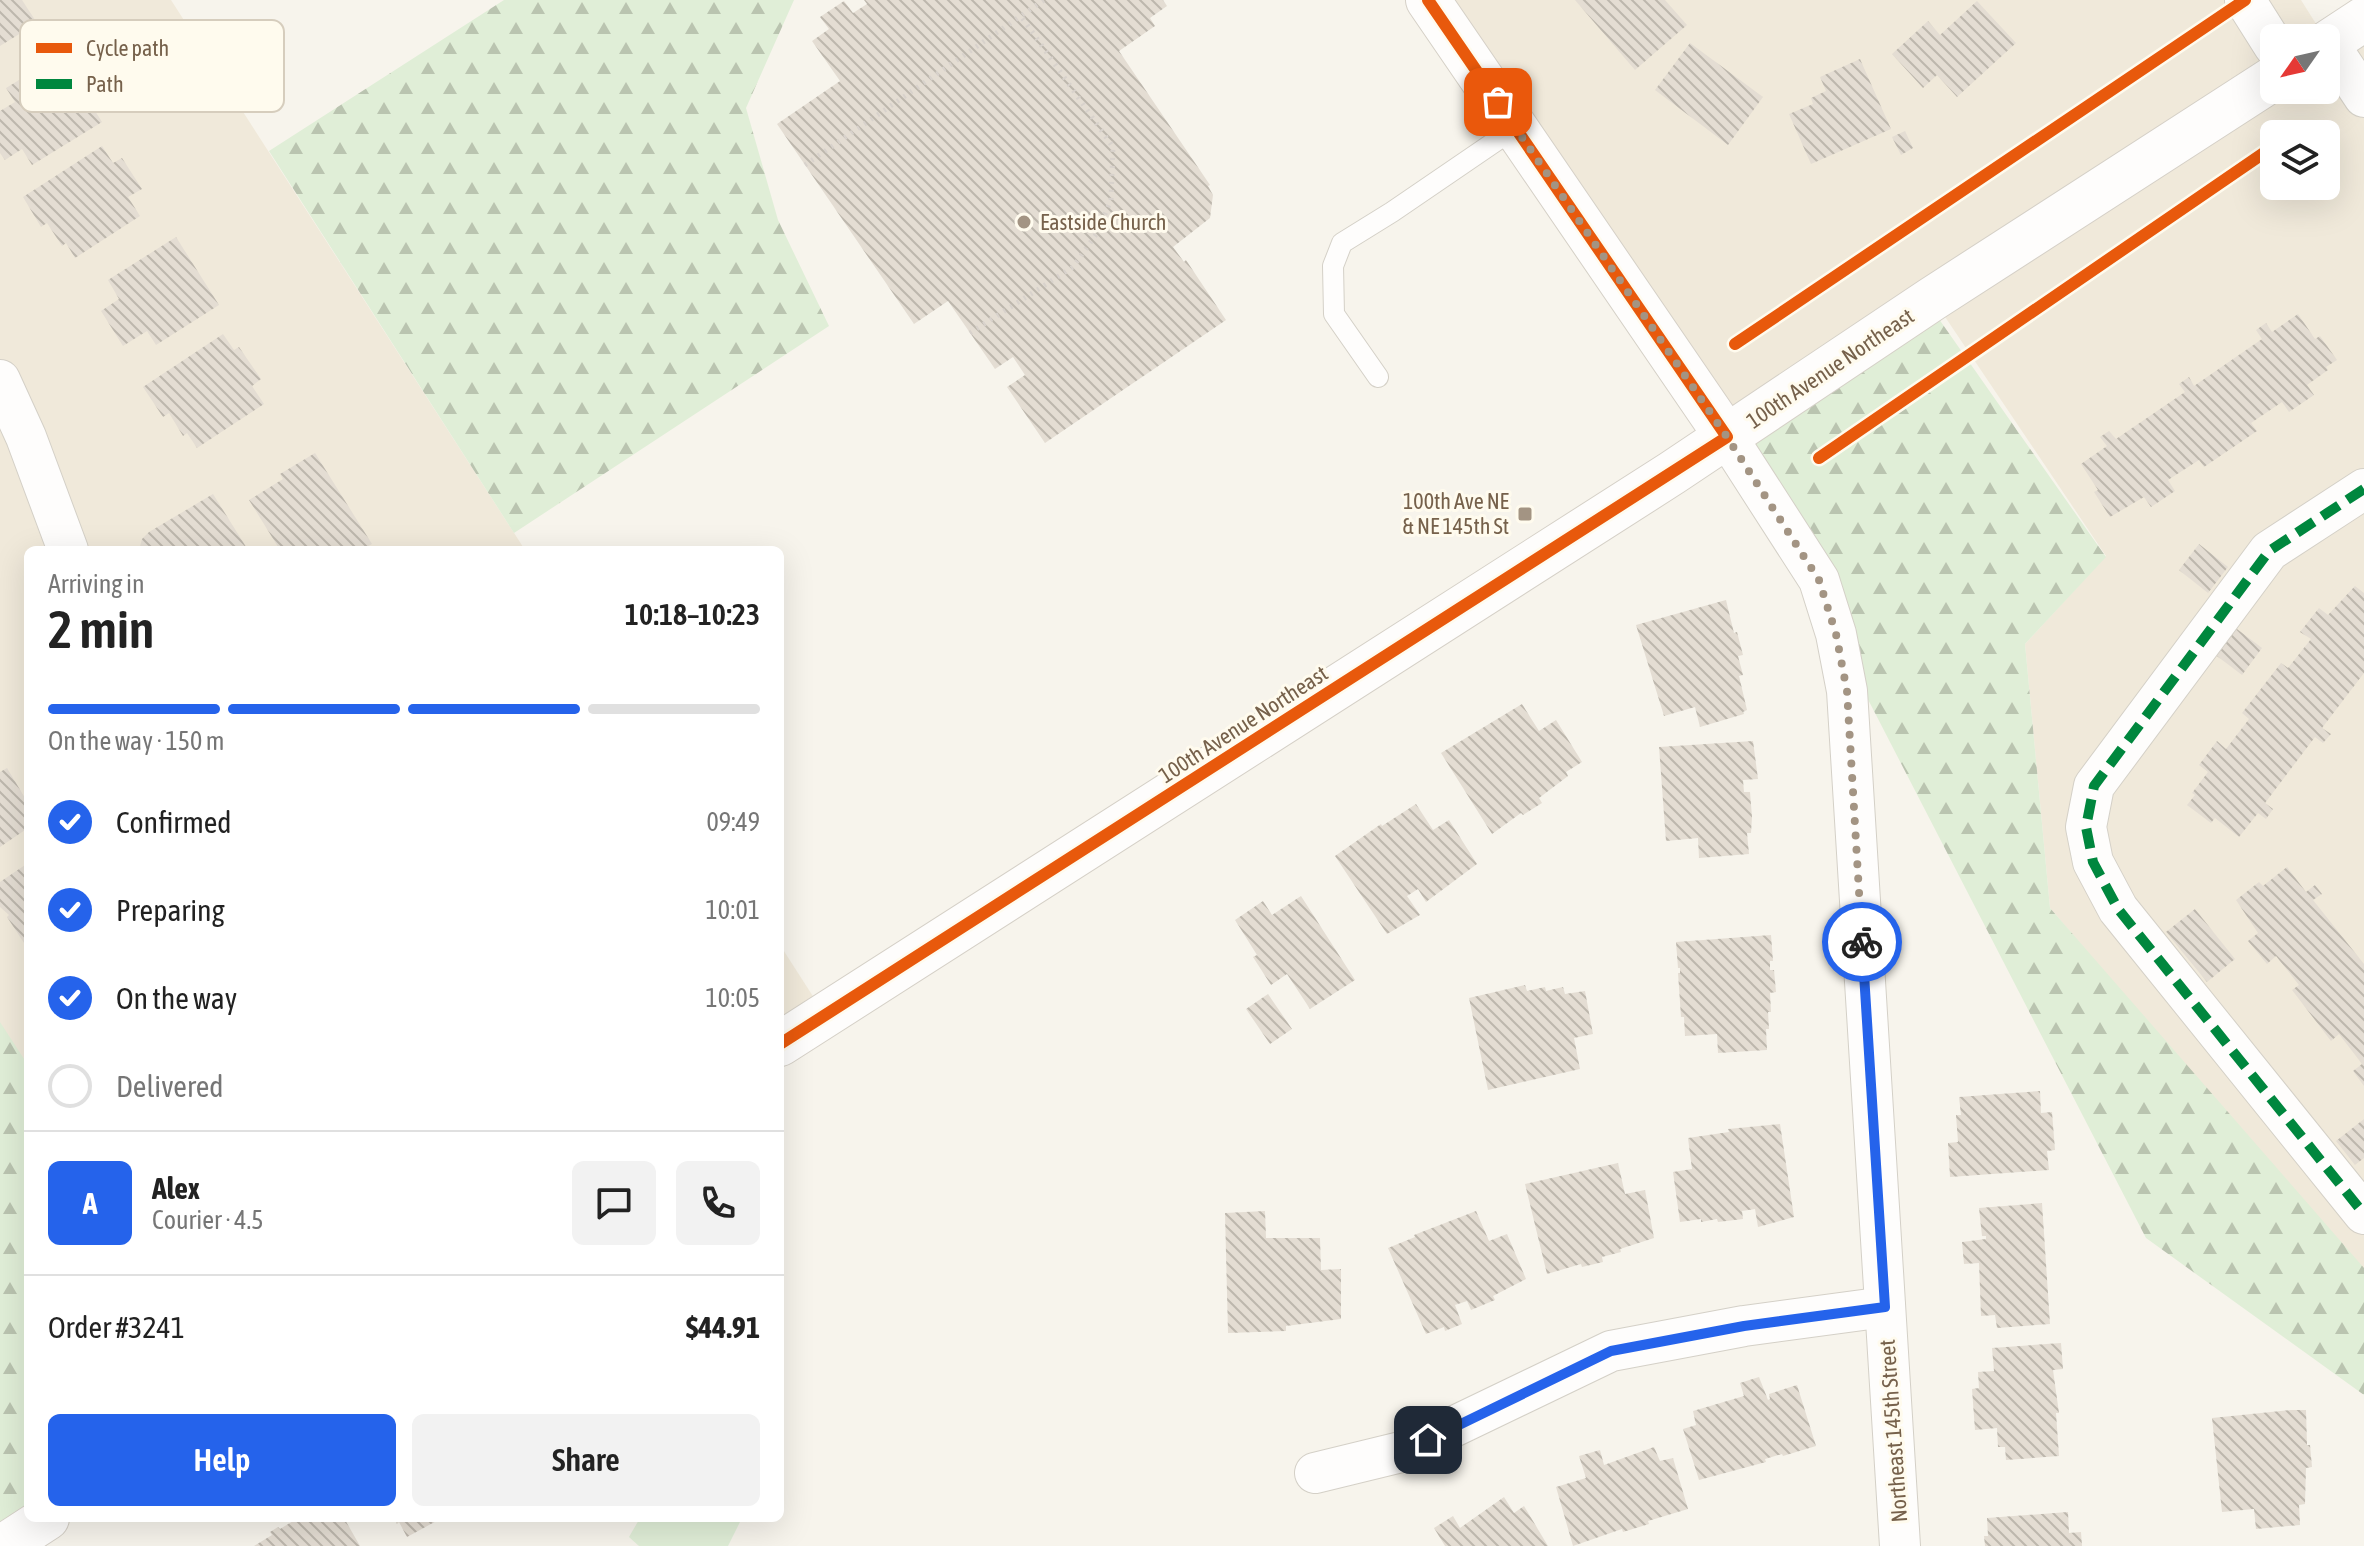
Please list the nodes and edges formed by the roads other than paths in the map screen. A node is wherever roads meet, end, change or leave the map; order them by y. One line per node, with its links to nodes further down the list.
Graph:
1 (1428, 0): 9 (main road, Northeast 145th Street)
2 (2245, 0): 4 (street)
3 (2364, 19): 5 (main road)
4 (2260, 24)
5 (2340, 35)
6 (2340, 62): 8 (street)
7 (2260, 87): 12 (main road, 100th Avenue Northeast)
8 (2364, 97)
9 (1515, 128): 10 (lane); 12 (main road, Northeast 145th Street)
10 (1378, 377)
11 (0, 380): 14 (street)
12 (1727, 437): 15 (main road, 100th Avenue Northeast); 17 (street, Northeast 145th Street)
13 (2364, 489): 16 (street)
14 (67, 546)
15 (784, 1041)
16 (2364, 1214)
17 (1885, 1307): 18 (street); 21 (street, Northeast 145th Street)
18 (1315, 1473)
19 (41, 1522): 20 (main road)
20 (4, 1546)
21 (1900, 1546)

